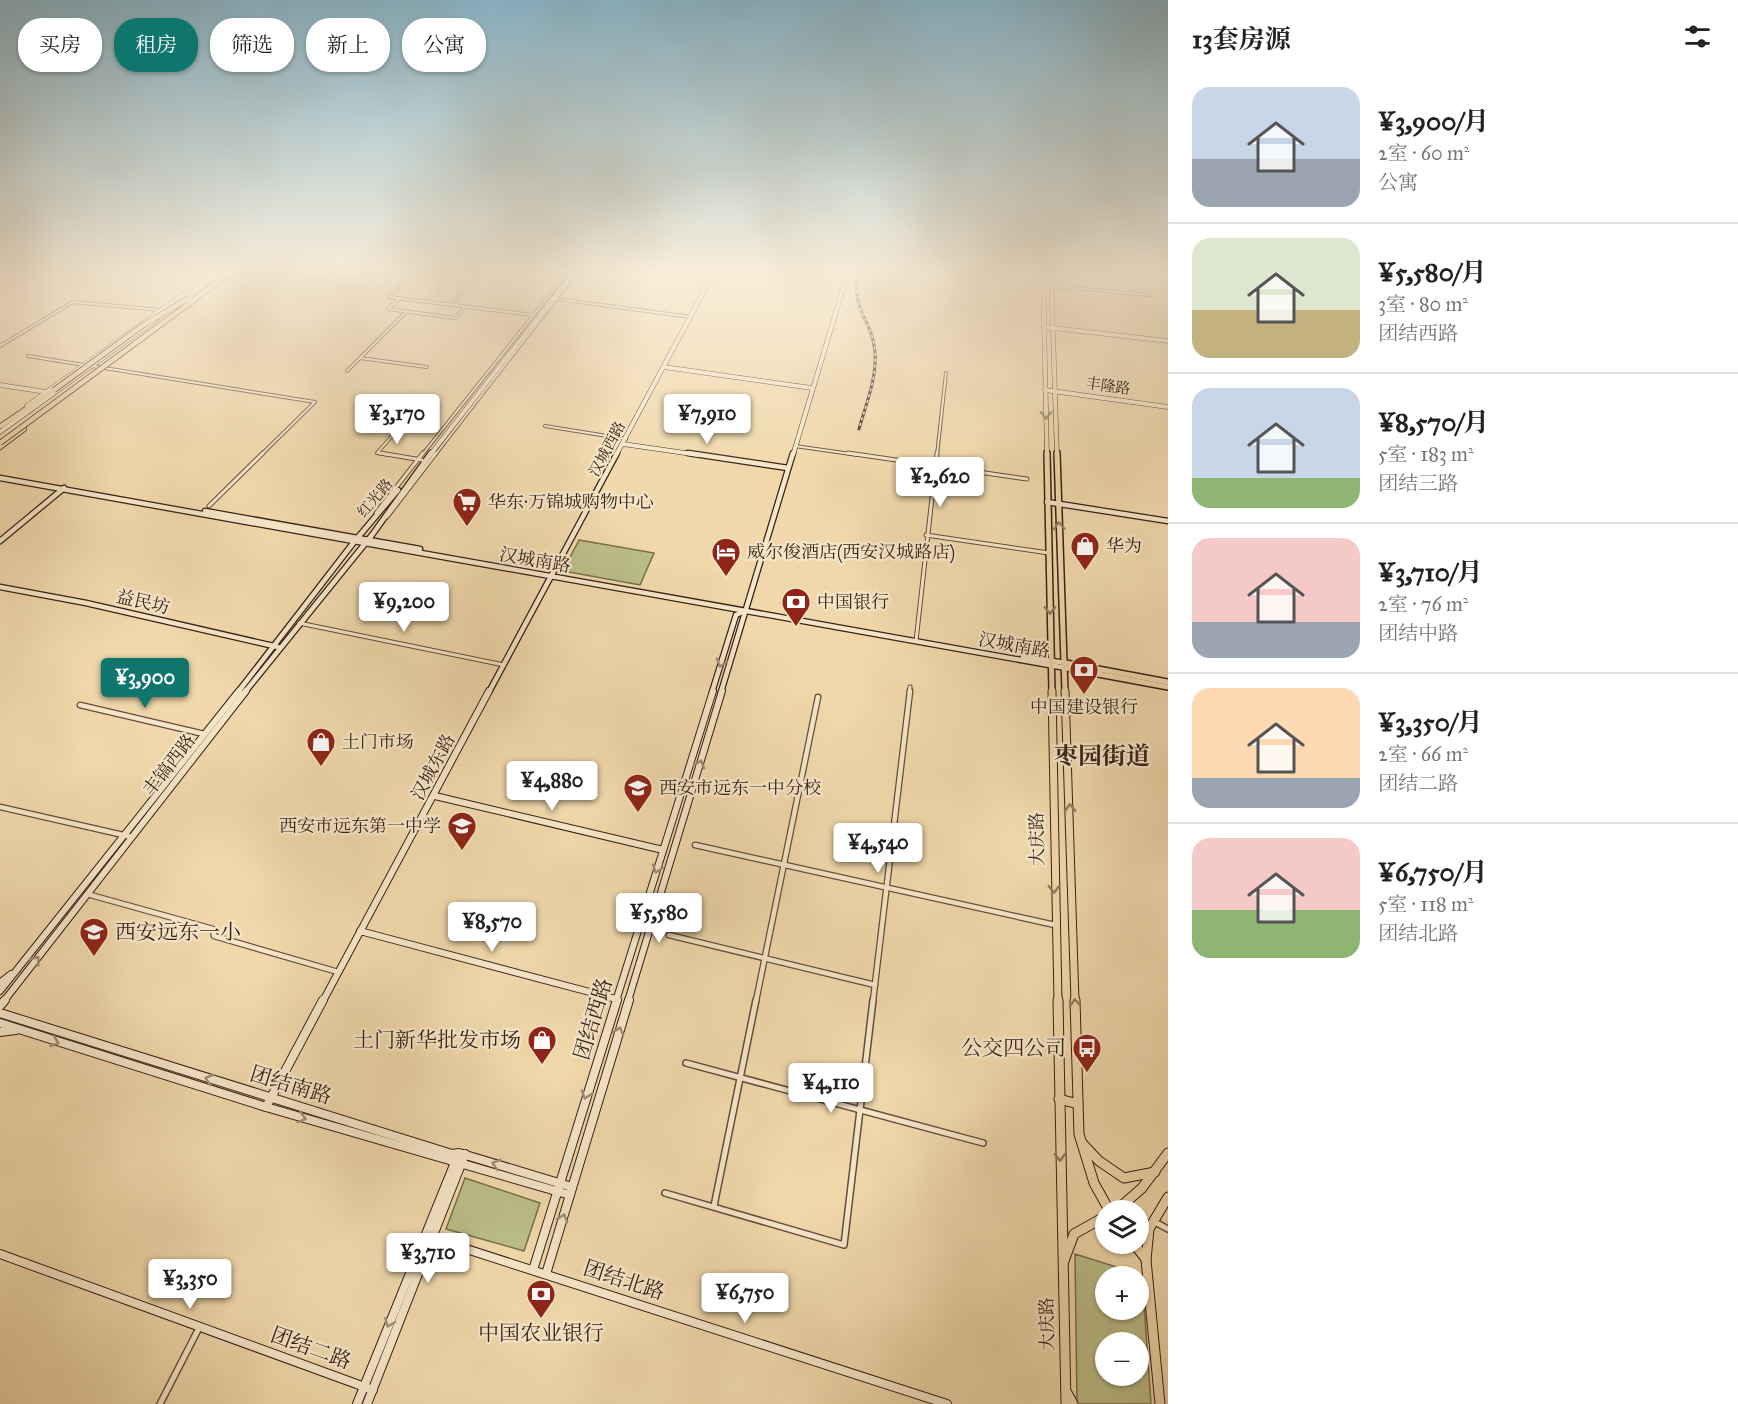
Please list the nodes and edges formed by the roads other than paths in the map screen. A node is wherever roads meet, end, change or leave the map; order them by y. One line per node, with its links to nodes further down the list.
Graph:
1 (14, 338): 18 (street)
2 (122, 338): 21 (street)
3 (126, 338): 34 (highway, bridge)
4 (130, 338): 22 (street)
5 (139, 338): 38 (highway, bridge)
6 (143, 338): 38 (highway, bridge)
7 (145, 338): 38 (highway, bridge)
8 (380, 338): 20 (street)
9 (518, 338): 40 (street, 红光路)
10 (522, 338): 50 (street, 红光路)
11 (526, 338): 50 (street)
12 (680, 338): 24 (street, 汉城西路)
13 (828, 338): 28 (street, 团结西路)
14 (1044, 338): 29 (main road, 大庆路)
15 (1053, 338): 31 (main road, 大庆路)
16 (1137, 338): 17 (street)
17 (1168, 341)
18 (0, 346)
19 (28, 356): 21 (street)
20 (360, 358): 23 (street); 25 (street)
21 (84, 365): 30 (street)
22 (91, 366): 36 (street); 48 (street)
23 (427, 367)
24 (664, 367): 28 (street); 37 (street, 汉城西路)
25 (346, 371)
26 (946, 373): 41 (street)
27 (0, 385): 30 (street)
28 (812, 388): 39 (street, 团结西路)
29 (1046, 390): 31 (street, 丰隆路); 46 (main road, 大庆路, one-way to 46)
30 (46, 392): 34 (street)
31 (1055, 392): 32 (street, 丰隆路); 47 (main road, 大庆路)
32 (1168, 407)
33 (408, 418): 40 (street)
34 (0, 426)
35 (545, 426): 37 (street)
36 (0, 432)
37 (624, 441): 42 (street); 57 (street, 汉城西路)
38 (0, 443)
39 (795, 446): 41 (street); 42 (street, 团结西路)
40 (421, 460): 53 (street, 红光路)
41 (936, 466): 44 (street); 51 (street)
42 (788, 468): 59 (street, 团结西路)
43 (0, 477): 45 (street, 汉城南路)
44 (1027, 479)
45 (64, 488): 53 (street, 汉城南路); 54 (street)
46 (1047, 502): 47 (street); 56 (main road, 大庆路)
47 (1058, 504): 49 (street); 65 (main road, 大庆路, one-way to 47)
48 (209, 506)
49 (1168, 521)
50 (383, 522): 52 (street, 红光路)
51 (926, 535): 56 (street); 61 (street)
52 (369, 539): 53 (street, 汉城南路); 55 (street, 红光路); 57 (street, 汉城南路)
53 (356, 540): 55 (street, 汉城南路); 62 (street, 丰镐西路)
54 (0, 542)
55 (362, 544): 57 (street, 汉城南路); 60 (street, 丰镐西路)
56 (1049, 553): 63 (main road, 大庆路, one-way to 63)
57 (554, 572): 59 (street, 汉城南路); 64 (street, 汉城东路)
58 (0, 587): 62 (street, 益民坊)
59 (745, 609): 61 (street, 汉城南路); 76 (street, 团结西路, one-way to 76); 108 (street, 团结西路, one-way to 59)
60 (299, 623): 62 (street, 丰镐西路); 64 (street)
61 (916, 640): 63 (street, 汉城南路)
62 (277, 647): 71 (street, 丰镐西路); 74 (street, 丰镐西路)
63 (1050, 663): 65 (street, 汉城南路); 80 (main road, 大庆路, one-way to 80)
64 (505, 665): 72 (street, 汉城东路)
65 (1066, 666): 66 (main road); 68 (main road); 99 (main road, 大庆路, one-way to 65)
66 (1168, 682)
67 (910, 687): 78 (street)
68 (1168, 687)
69 (818, 697): 77 (street)
70 (80, 705): 71 (street)
71 (205, 734): 74 (street, 丰镐西路)
72 (435, 796): 76 (street); 81 (street, 汉城东路)
73 (0, 807): 74 (street)
74 (128, 836): 79 (street, 丰镐西路); 84 (street, 丰镐西路)
75 (695, 845): 77 (street)
76 (663, 850): 89 (street, 团结西路, one-way to 89)
77 (785, 865): 78 (street); 83 (street)
78 (887, 888): 80 (street); 87 (street)
79 (86, 894): 85 (street); 90 (street, 丰镐西路, one-way to 79)
80 (1055, 925): 98 (main road, 大庆路)
81 (360, 931): 85 (street, 汉城东路); 89 (street)
82 (669, 934): 83 (street)
83 (765, 958): 87 (street); 96 (street)
84 (25, 961): 86 (street); 88 (street, 丰镐西路)
85 (338, 972): 97 (street, 汉城东路)
86 (0, 983)
87 (875, 985): 101 (street)
88 (0, 991)
89 (616, 999): 107 (street, 团结西路, one-way to 107)
90 (0, 1006)
91 (0, 1013): 97 (street, 团结南路, one-way to 91)
92 (0, 1023): 94 (street, 团结南路)
93 (0, 1032): 94 (street)
94 (24, 1032): 100 (street, 团结南路, one-way to 100)
95 (686, 1063): 96 (street)
96 (740, 1077): 101 (street); 113 (street)
97 (271, 1098): 100 (street, 汉城东路); 105 (street, 团结南路)
98 (1059, 1099): 99 (main road); 121 (main road, 大庆路, one-way to 121)
99 (1078, 1104): 102 (main road, 大庆路)
100 (266, 1107): 105 (street, 团结南路, one-way to 105)
101 (860, 1110): 103 (street); 113 (street)
102 (1081, 1141): 106 (main road); 111 (main road, 大庆路)
103 (983, 1143)
104 (1168, 1153): 106 (main road)
105 (460, 1158): 107 (street, 团结南路); 117 (street)
106 (1155, 1172): 112 (main road)
107 (558, 1187): 108 (street, 团结南路); 122 (street, 团结西路)
108 (571, 1191): 123 (street, 团结西路, one-way to 108)
109 (665, 1192): 113 (street)
110 (1168, 1197): 114 (main road)
111 (1103, 1200)
112 (1128, 1200)
113 (714, 1206)
114 (1152, 1221): 116 (street); 120 (main road)
115 (1095, 1222): 121 (main road)
116 (1168, 1228)
117 (429, 1237): 122 (street, 团结北路); 125 (street)
118 (0, 1254): 124 (street, 团结二路)
119 (1142, 1254): 120 (main road)
120 (1146, 1260): 133 (main road)
121 (1063, 1264): 126 (main road, 大庆路)
122 (533, 1270): 123 (street, 团结北路)
123 (546, 1274): 130 (street, 团结北路)
124 (199, 1327): 125 (street, 团结二路); 127 (street)
125 (368, 1388): 128 (street); 129 (street)
126 (1065, 1389): 131 (main road, 大庆路); 132 (main road)
127 (160, 1404)
128 (357, 1404)
129 (367, 1404)
130 (947, 1404)
131 (1066, 1404)
132 (1073, 1404)
133 (1160, 1404)

